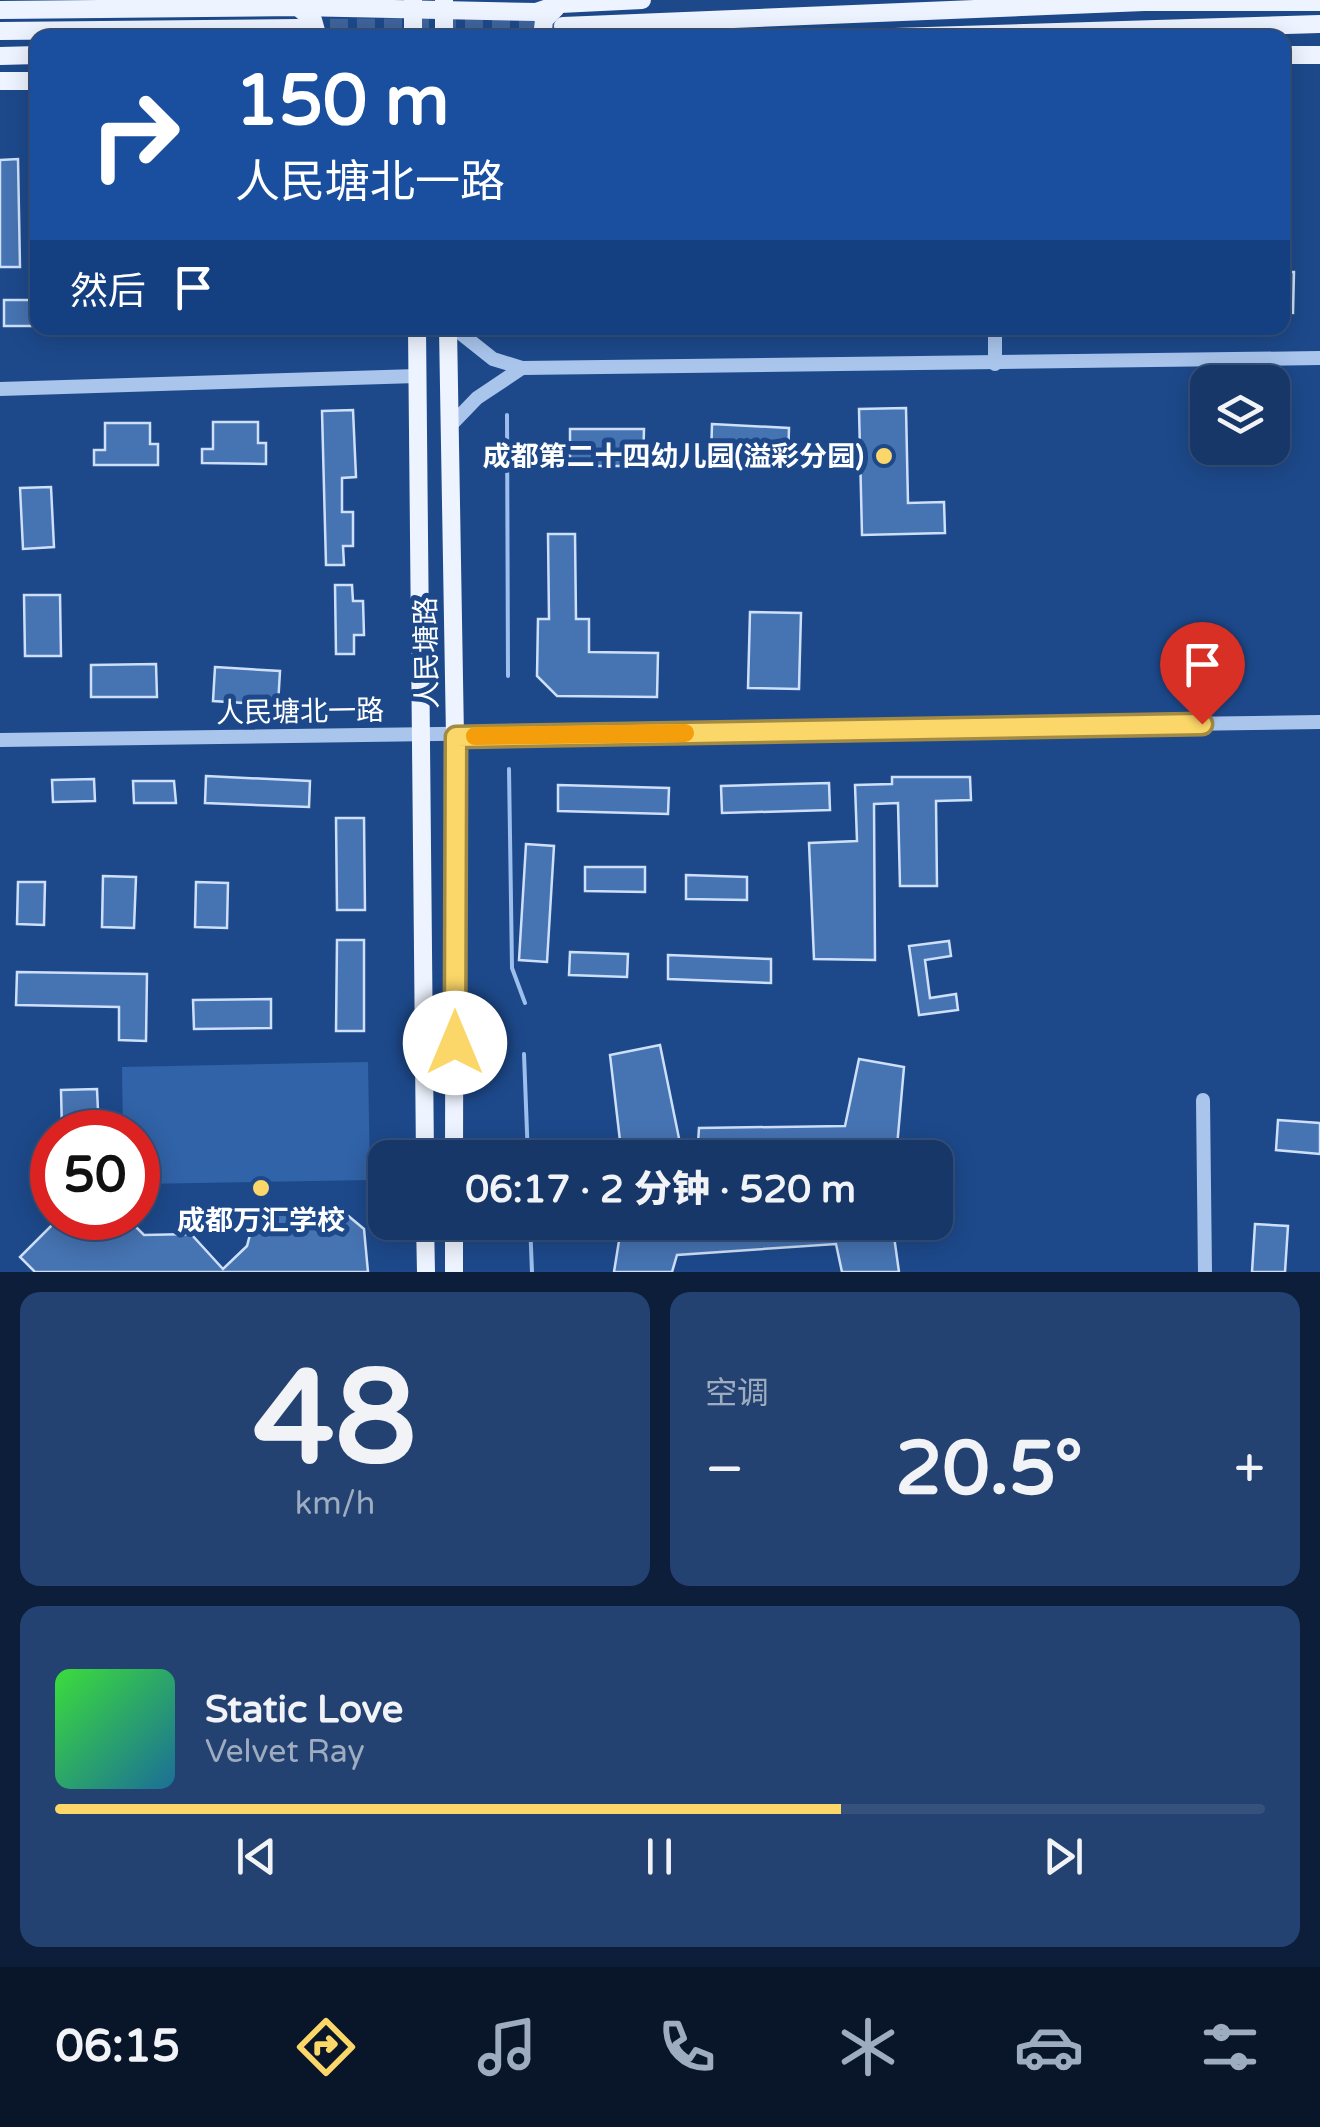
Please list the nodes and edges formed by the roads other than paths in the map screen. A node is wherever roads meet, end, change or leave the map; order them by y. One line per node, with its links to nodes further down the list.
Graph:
1 (642, 0): 4 (main road)
2 (1320, 2): 9 (main road)
3 (413, 4): 5 (main road); 6 (main road); 13 (main road)
4 (560, 4): 5 (main road); 14 (main road)
5 (444, 5)
6 (298, 7): 7 (main road); 12 (main road)
7 (0, 10)
8 (1320, 24): 15 (main road)
9 (563, 26)
10 (298, 28): 11 (main road)
11 (99, 30)
12 (315, 30)
13 (414, 30)
14 (543, 30)
15 (1123, 30)
16 (0, 31): 17 (main road)
17 (30, 31)
18 (1320, 54): 20 (main road)
19 (30, 55): 21 (main road)
20 (1290, 55)
21 (0, 56)
22 (30, 81): 23 (main road)
23 (0, 82)
24 (417, 335): 31 (main road, 人民塘路)
25 (451, 335): 33 (main road, 人民塘路)
26 (460, 335): 30 (street)
27 (995, 335): 29 (street)
28 (1320, 358): 29 (street)
29 (996, 364): 30 (street)
30 (522, 368): 33 (street)
31 (418, 376): 32 (street); 35 (main road, 人民塘路)
32 (0, 389)
33 (450, 426): 36 (main road, 人民塘路)
34 (1320, 722): 36 (street, 人民塘北一路)
35 (422, 735): 36 (street, 人民塘北一路); 37 (street, 人民塘北一路); 39 (main road, 人民塘路)
36 (456, 737): 40 (main road, 人民塘路)
37 (0, 740)
38 (1203, 1100): 45 (street)
39 (425, 1140)
40 (454, 1140)
41 (426, 1240): 43 (main road)
42 (454, 1240): 44 (main road)
43 (426, 1272)
44 (454, 1272)
45 (1205, 1272)

